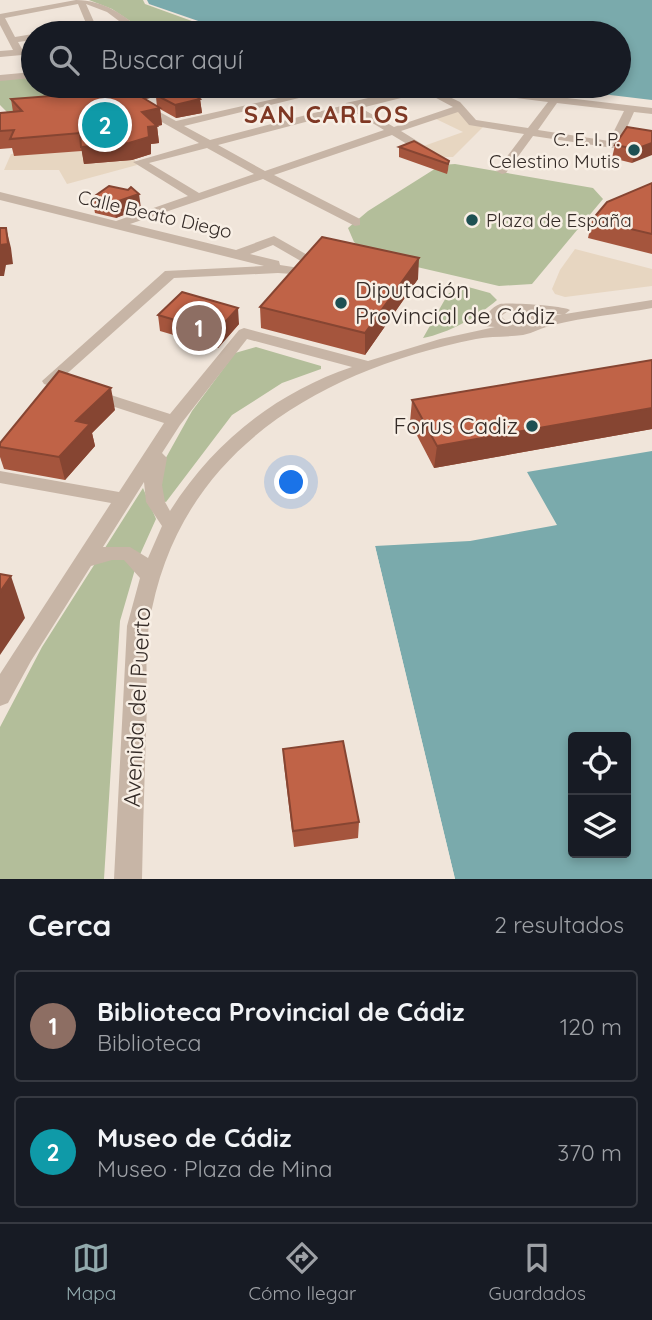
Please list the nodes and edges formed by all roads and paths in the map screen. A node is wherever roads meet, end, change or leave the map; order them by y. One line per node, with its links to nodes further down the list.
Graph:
1 (83, 1): 2 (street); 3 (street); 4 (street)
2 (0, 17): 6 (street)
3 (89, 21)
4 (123, 21)
5 (21, 39): 6 (street)
6 (12, 40): 7 (street)
7 (19, 52): 8 (street)
8 (0, 54)
9 (21, 76): 10 (street)
10 (0, 78)
11 (135, 98): 19 (street)
12 (173, 98): 19 (street)
13 (283, 98): 24 (street)
14 (340, 98): 20 (street)
15 (393, 98): 20 (street)
16 (446, 98): 21 (street)
17 (547, 98): 18 (street)
18 (555, 99): 22 (street); 26 (street)
19 (140, 105): 24 (street)
20 (355, 108): 25 (street); 27 (street)
21 (460, 108): 25 (street); 26 (street)
22 (631, 108): 23 (street); 26 (street)
23 (652, 111)
24 (174, 125): 27 (street)
25 (391, 131): 28 (street); 30 (street)
26 (531, 132): 29 (street)
27 (208, 145): 30 (street); 32 (street)
28 (441, 160)
29 (502, 171)
30 (262, 174): 32 (street); 33 (street)
31 (0, 196): 34 (street, Calle Beato Diego)
32 (198, 197): 34 (street)
33 (355, 222)
34 (119, 225): 35 (street, Calle Beato Diego)
35 (238, 254): 36 (street, Calle Beato Diego); 36 (street); 37 (street)
36 (306, 266): 37 (street)
37 (195, 273): 45 (street)
38 (652, 293): 41 (street)
39 (652, 304): 41 (street)
40 (495, 317): 41 (street); 42 (street); 43 (street, Avenida del Puerto)
41 (533, 318): 42 (street, Avenida del Puerto)
42 (514, 330): 43 (street, Avenida del Puerto)
43 (467, 337): 44 (street, Avenida del Puerto)
44 (367, 366): 45 (street); 49 (street, Avenida del Puerto)
45 (174, 422): 46 (street)
46 (162, 442): 48 (street); 49 (street)
47 (0, 477): 48 (street)
48 (123, 499): 50 (street)
49 (171, 524): 51 (street, Avenida del Puerto)
50 (82, 561): 51 (street); 52 (street)
51 (150, 577): 53 (street, Avenida del Puerto)
52 (0, 696)
53 (128, 879)

